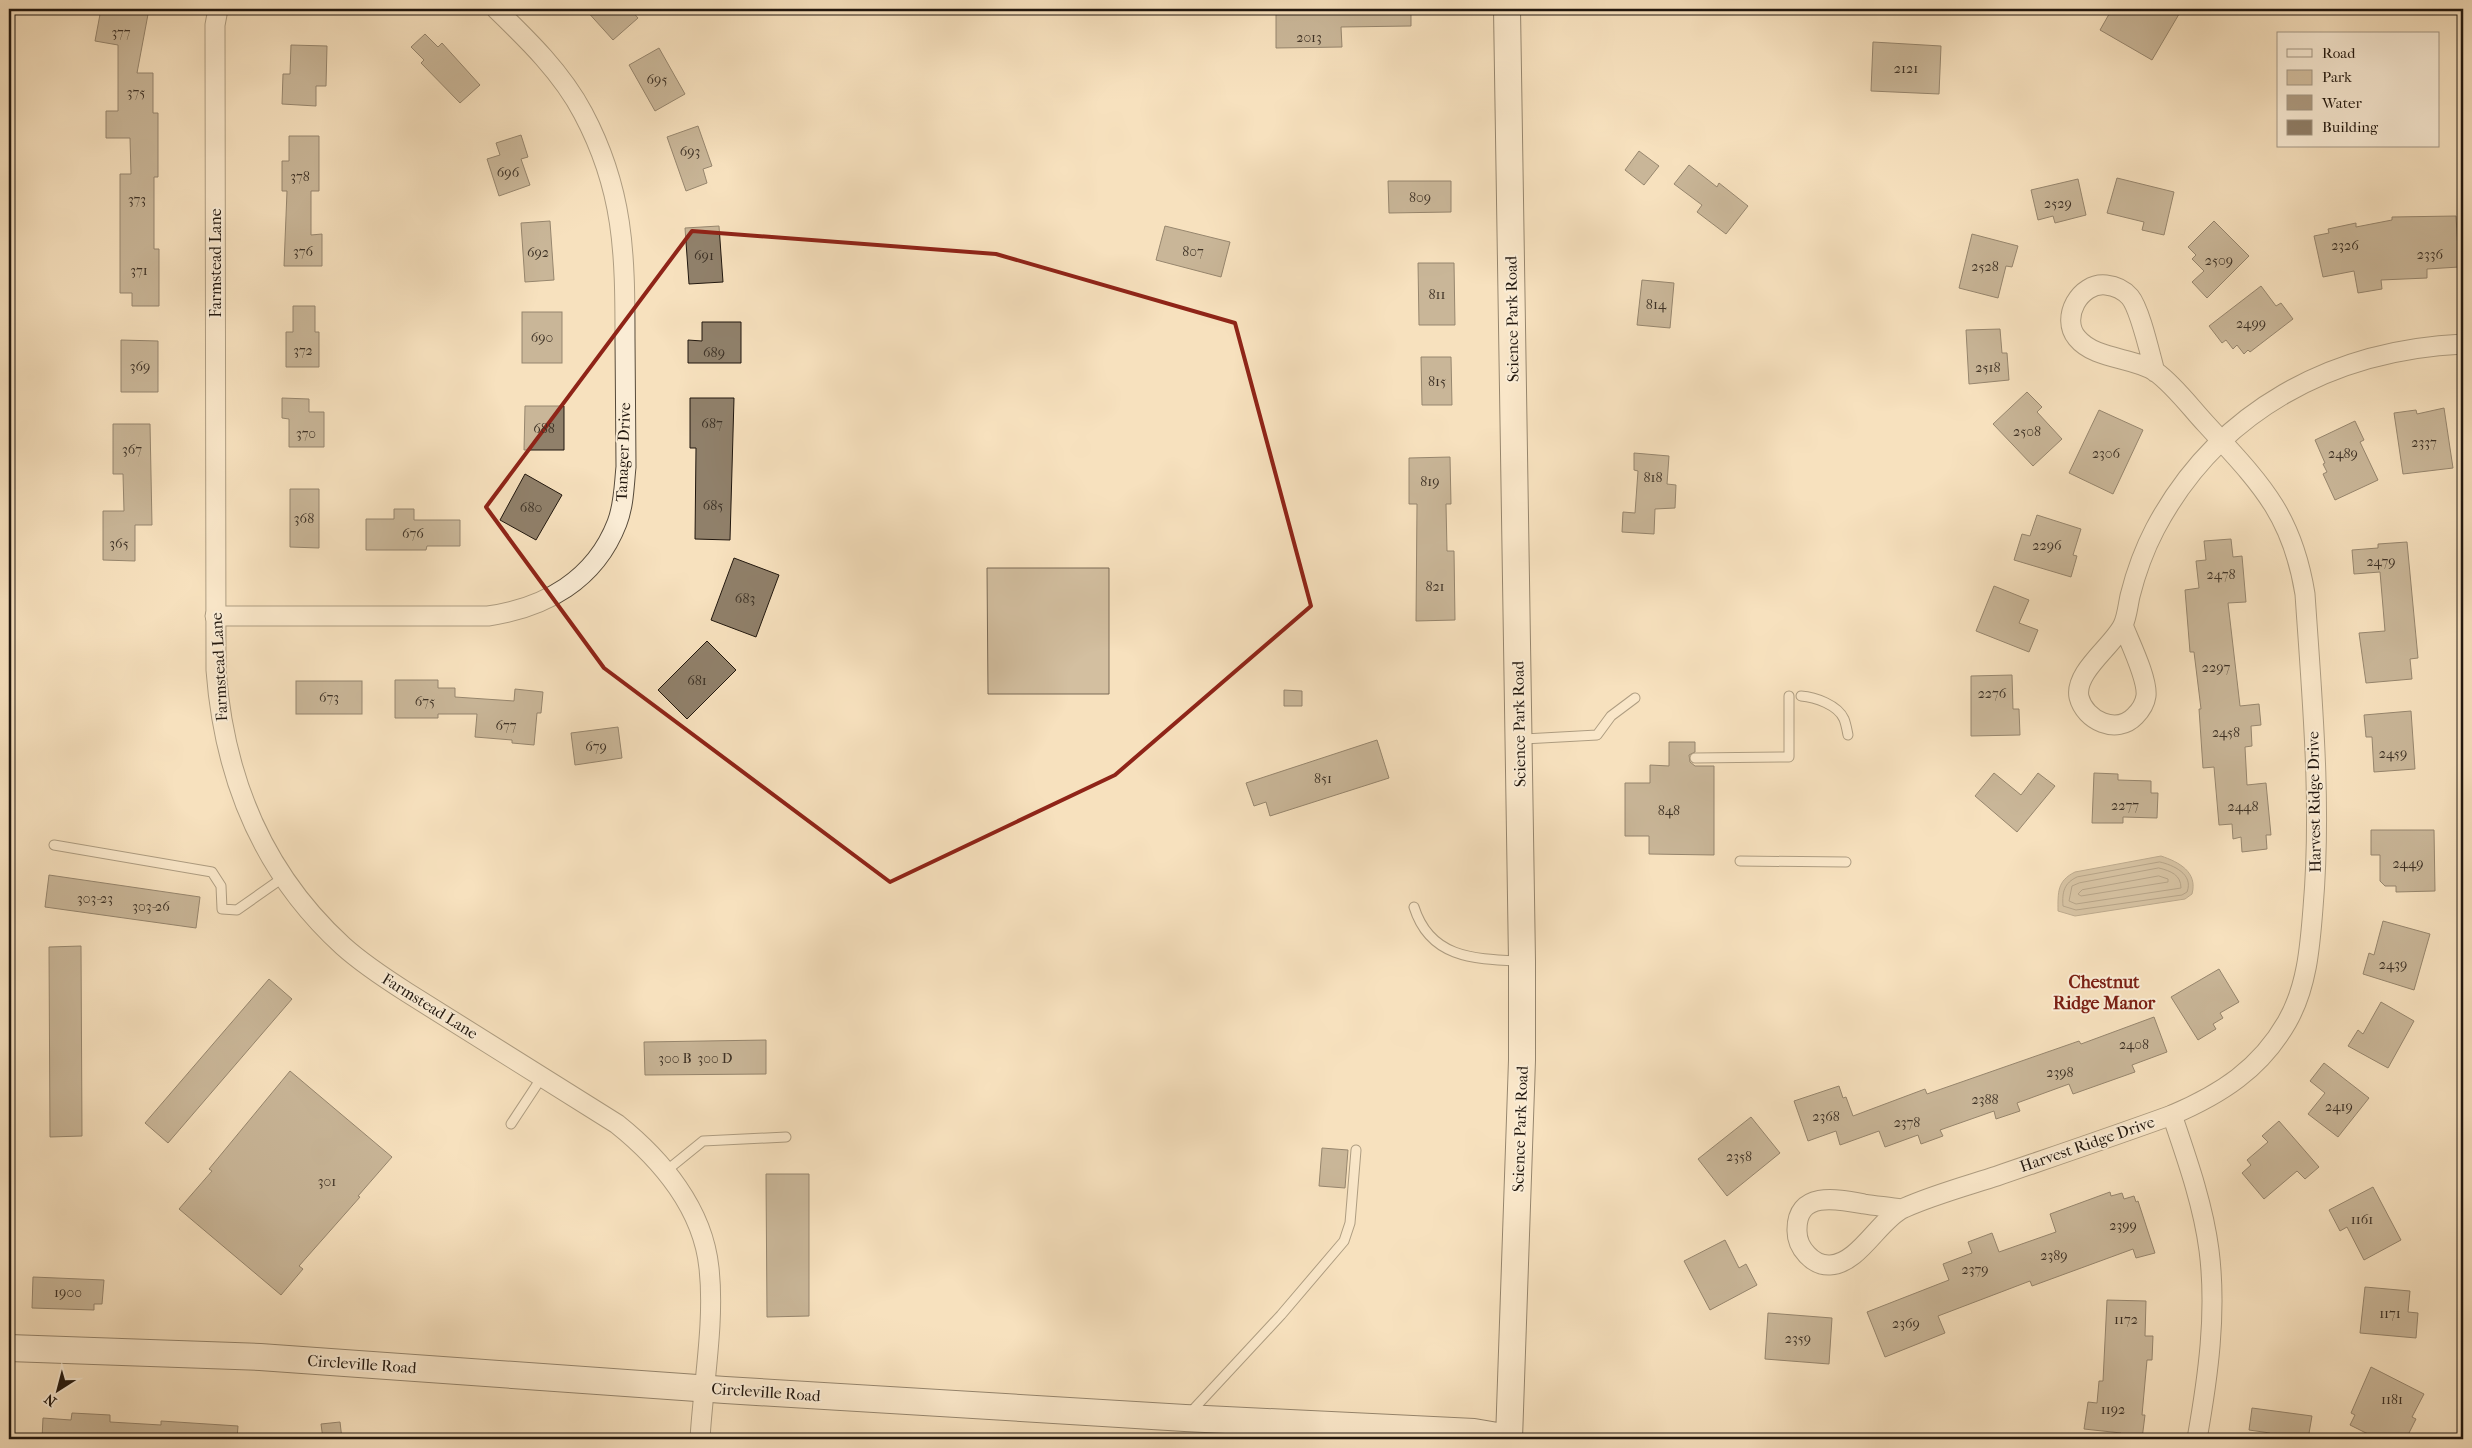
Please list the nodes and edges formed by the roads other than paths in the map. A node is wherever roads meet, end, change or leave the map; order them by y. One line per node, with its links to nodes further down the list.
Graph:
1 (218, 9): 7 (street, Farmstead Lane)
2 (496, 9): 7 (street, Tanager Drive)
3 (1507, 9): 13 (street, Science Park Road)
4 (2463, 344): 6 (street)
5 (2155, 372): 5 (street, Harvest Ridge Drive); 6 (street, Harvest Ridge Drive)
6 (2222, 442): 8 (street); 22 (street, Harvest Ridge Drive)
7 (215, 616): 18 (street, Farmstead Lane)
8 (2123, 625): 8 (street)
9 (1789, 696): 14 (lane)
10 (1801, 696): 12 (lane)
11 (1635, 698): 13 (lane)
12 (1848, 735)
13 (1519, 739): 20 (street, Science Park Road)
14 (1695, 758)
15 (54, 845): 18 (lane)
16 (1740, 861): 17 (lane)
17 (1846, 862)
18 (284, 877): 21 (street, Farmstead Lane)
19 (1414, 908): 20 (lane)
20 (1522, 961): 32 (street, Science Park Road)
21 (542, 1076): 23 (lane); 26 (street, Farmstead Lane)
22 (2172, 1115): 27 (street, Harvest Ridge Drive); 33 (street)
23 (511, 1124)
24 (786, 1137): 26 (lane)
25 (1356, 1150): 30 (lane)
26 (666, 1170): 29 (street, Farmstead Lane)
27 (1901, 1209): 27 (street, Harvest Ridge Drive)
28 (9, 1348): 29 (street, Circleville Road)
29 (703, 1388): 30 (street, Circleville Road); 31 (street, Farmstead Lane)
30 (1185, 1418): 32 (street, Circleville Road)
31 (700, 1439)
32 (1513, 1439)
33 (2197, 1439)

